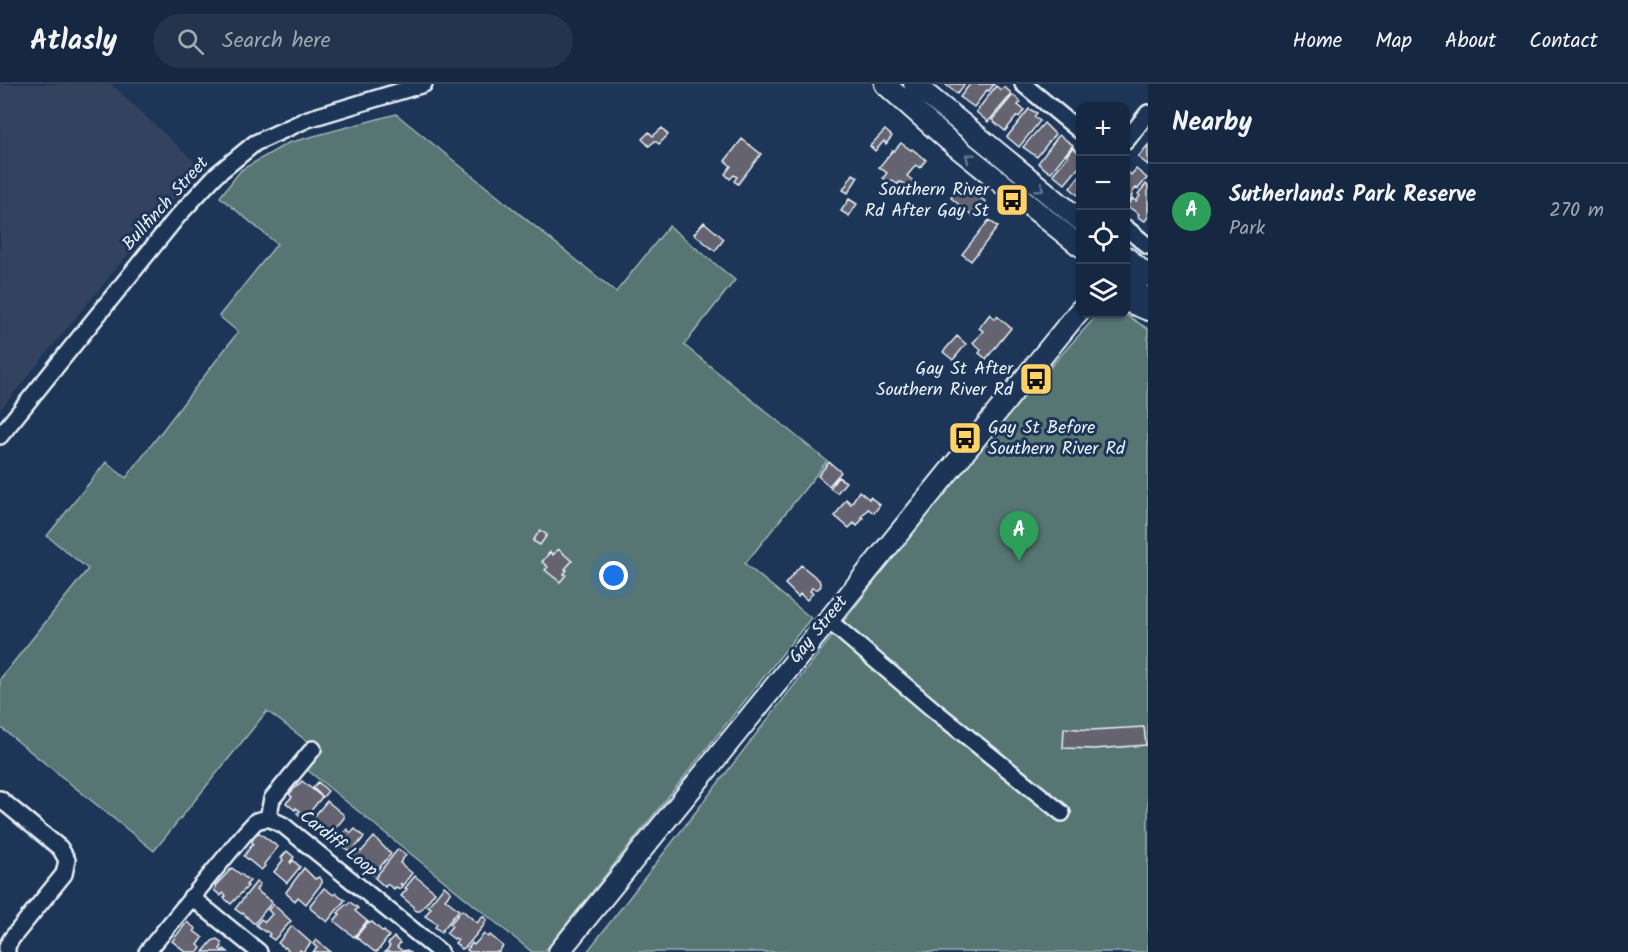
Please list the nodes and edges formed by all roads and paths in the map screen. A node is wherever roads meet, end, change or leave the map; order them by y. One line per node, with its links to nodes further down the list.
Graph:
1 (424, 84): 19 (street, Bullfinch Street)
2 (885, 84): 10 (main road, one-way to 2)
3 (914, 84): 8 (main road, one-way to 8)
4 (1023, 84): 6 (street)
5 (1148, 113): 7 (street)
6 (1076, 128)
7 (1130, 135)
8 (1076, 214)
9 (1130, 232): 11 (street)
10 (1076, 243)
11 (1148, 246)
12 (1130, 263): 13 (main road)
13 (1148, 276)
14 (1130, 286): 15 (main road)
15 (1148, 300)
16 (1130, 303): 17 (main road)
17 (1148, 310)
18 (1076, 315): 20 (main road, Gay Street)
19 (0, 436)
20 (828, 620): 23 (street); 30 (main road, Gay Street)
21 (313, 749): 24 (street)
22 (0, 799): 26 (street)
23 (1062, 813)
24 (268, 818): 25 (street); 29 (street, Cardiff Loop)
25 (192, 897): 27 (street); 28 (street)
26 (7, 949)
27 (147, 952)
28 (259, 952)
29 (440, 952)
30 (559, 952)

